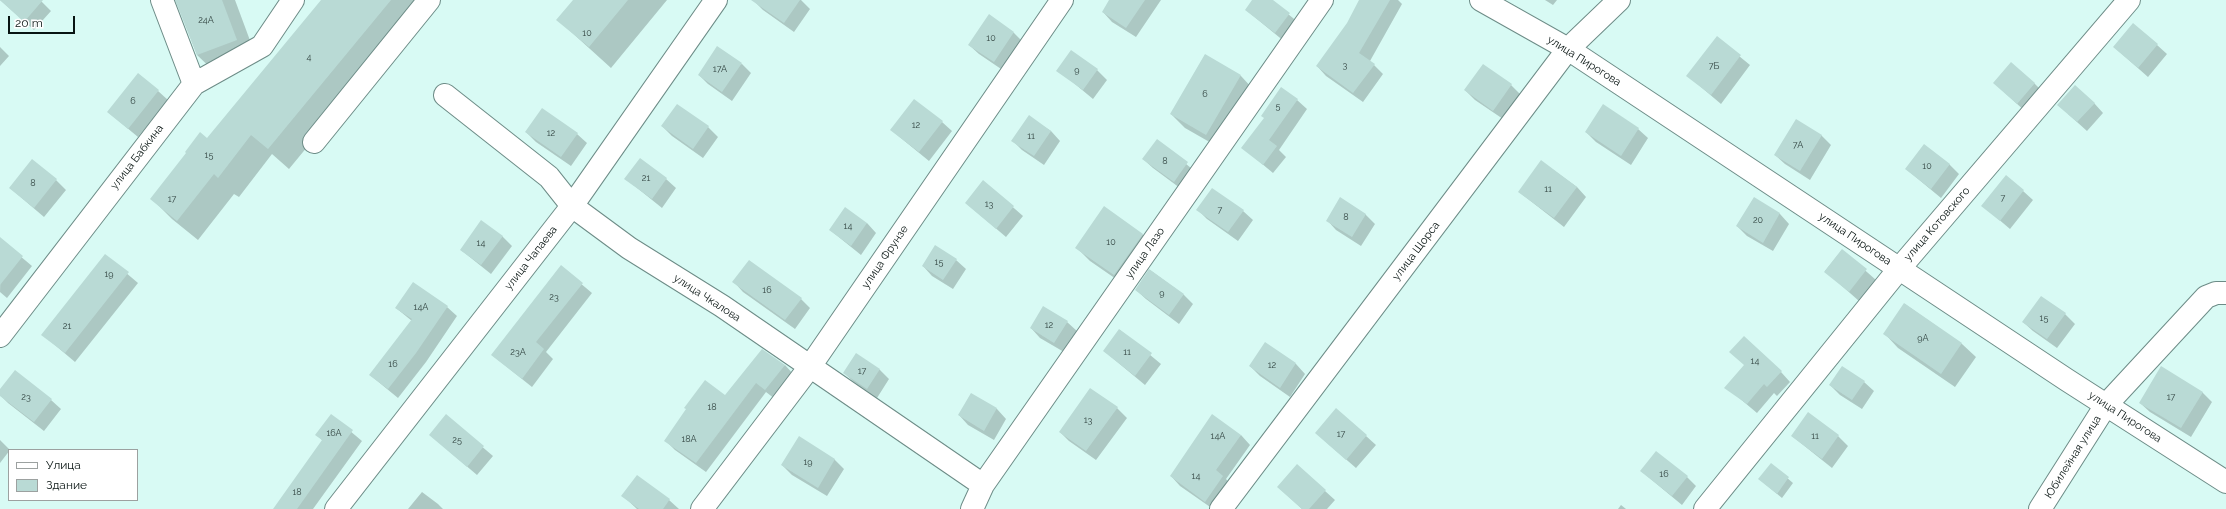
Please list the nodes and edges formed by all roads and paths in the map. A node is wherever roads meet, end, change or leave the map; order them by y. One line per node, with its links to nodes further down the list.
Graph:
1 (162, 0): 11 (street)
2 (293, 0): 11 (street, улица Бабкина)
3 (429, 0): 13 (street)
4 (716, 0): 14 (street, улица Чапаева)
5 (1062, 0): 18 (street, улица Фрунзе)
6 (1322, 0): 21 (street, улица Лазо)
7 (1481, 0): 10 (street, улица Пирогова)
8 (1619, 0): 10 (street, улица Щорса)
9 (2129, 0): 15 (street, улица Котовского)
10 (1568, 50): 15 (street, улица Пирогова); 25 (street, улица Щорса)
11 (194, 84): 17 (street, улица Бабкина)
12 (445, 95): 14 (street, улица Чкалова)
13 (314, 142)
14 (572, 206): 18 (street, улица Чкалова); 22 (street, улица Чапаева)
15 (1898, 269): 19 (street, улица Пирогова); 26 (street, улица Котовского)
16 (2226, 293): 19 (street, Юбилейная улица)
17 (0, 336)
18 (809, 368): 21 (street, улица Чкалова); 23 (street, улица Фрунзе)
19 (2106, 405): 20 (street, улица Пирогова); 27 (street, Юбилейная улица)
20 (2226, 482)
21 (983, 485): 24 (street, улица Лазо)
22 (336, 509)
23 (702, 509)
24 (972, 509)
25 (1221, 509)
26 (1705, 509)
27 (2040, 509)

